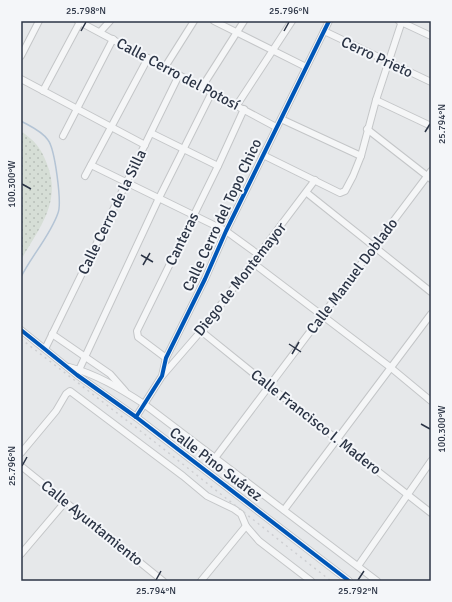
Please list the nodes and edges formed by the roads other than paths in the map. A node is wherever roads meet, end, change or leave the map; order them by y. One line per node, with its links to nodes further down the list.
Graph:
1 (39, 21): 16 (street)
2 (79, 21): 11 (street, Calle Cerro del Potosí); 25 (street)
3 (110, 21): 11 (street)
4 (194, 21): 19 (street)
5 (214, 21): 12 (street)
6 (244, 21): 12 (street)
7 (292, 21): 15 (street)
8 (329, 21): 10 (street, Calle Cerro del Topo Chico)
9 (401, 21): 13 (street); 18 (street)
10 (324, 31): 18 (street, Cerro Prieto); 20 (street, Calle Cerro del Topo Chico)
11 (100, 32): 14 (street, Calle Cerro del Potosí)
12 (236, 33): 15 (street); 24 (street)
13 (431, 36)
14 (113, 39): 17 (street, Calle Cerro del Potosí); 29 (street)
15 (272, 50): 20 (street); 28 (street)
16 (21, 56)
17 (148, 58): 19 (street, Calle Cerro del Potosí); 33 (street)
18 (388, 61): 23 (street, Cerro Prieto); 27 (street)
19 (165, 67): 21 (street, Calle Cerro del Potosí)
20 (306, 67): 31 (street, Calle Cerro del Topo Chico)
21 (179, 75): 24 (street, Calle Cerro del Potosí); 36 (street, Calle Cerro de la Silla)
22 (21, 79): 25 (street)
23 (431, 82)
24 (202, 87): 26 (street, Calle Cerro del Potosí)
25 (43, 91): 29 (street)
26 (212, 92): 28 (street, Calle Cerro del Potosí); 39 (street)
27 (376, 100): 32 (street); 35 (street)
28 (237, 105): 30 (street, Calle Cerro del Potosí)
29 (77, 109): 33 (street); 37 (street)
30 (244, 109): 34 (street, Calle Cerro del Potosí); 43 (street, Canteras)
31 (281, 119): 34 (street, Calle Cerro del Topo Chico); 41 (street)
32 (431, 126)
33 (111, 127): 38 (street); 42 (street)
34 (276, 127): 40 (street, Calle Cerro del Topo Chico)
35 (367, 129): 41 (street); 44 (street)
36 (151, 133): 38 (street, Calle Cerro de la Silla); 39 (street)
37 (63, 136)
38 (145, 145): 47 (street, Calle Cerro de la Silla)
39 (184, 149): 43 (street); 49 (street)
40 (263, 155): 46 (street); 51 (street, Calle Cerro del Topo Chico)
41 (361, 156): 46 (street)
42 (91, 165): 45 (street); 47 (street)
43 (218, 166): 50 (street, Canteras)
44 (430, 175): 52 (street, Calle Manuel Doblado)
45 (85, 176)
46 (315, 180): 48 (street, Diego de Montemayor)
47 (127, 183): 49 (street); 60 (street, Calle Cerro de la Silla)
48 (307, 193): 52 (street); 53 (street, Diego de Montemayor)
49 (159, 198): 50 (street); 62 (street)
50 (194, 215): 51 (street); 63 (street, Canteras)
51 (226, 231): 53 (street); 63 (street, Calle Cerro del Topo Chico)
52 (374, 247): 55 (street); 57 (street, Calle Manuel Doblado)
53 (259, 255): 54 (street, Diego de Montemayor)
54 (253, 263): 57 (street); 59 (street, Diego de Montemayor)
55 (431, 292)
56 (431, 314): 64 (street)
57 (323, 315): 64 (street); 67 (street, Calle Manuel Doblado)
58 (21, 330): 61 (street, Calle Pino Suárez)
59 (201, 330): 66 (street, Diego de Montemayor); 67 (street, Calle Francisco I. Madero)
60 (52, 334): 61 (street, Calle Cerro de la Silla); 62 (street, Calle Pino Suárez)
61 (45, 349): 65 (street, Calle Pino Suárez)
62 (85, 356): 65 (street); 68 (street, Calle Pino Suárez)
63 (166, 358): 66 (street, Calle Cerro del Topo Chico)
64 (390, 367): 69 (street); 72 (street)
65 (78, 372): 68 (street, Calle Pino Suárez); 71 (street, Calle Pino Suárez)
66 (162, 376): 70 (street, Calle Cerro del Topo Chico)
67 (269, 386): 72 (street, Calle Francisco I. Madero); 74 (street, Calle Manuel Doblado)
68 (126, 392): 70 (street, Calle Pino Suárez)
69 (431, 401)
70 (144, 404): 71 (street, Calle Cerro del Topo Chico); 74 (street, Calle Pino Suárez)
71 (136, 417): 87 (street, Calle Pino Suárez)
72 (337, 439): 77 (street, Calle Francisco I. Madero); 79 (street)
73 (21, 453): 81 (street)
74 (215, 458): 79 (street, Calle Pino Suárez)
75 (431, 461): 77 (street)
76 (21, 466): 78 (street, Calle Ayuntamiento)
77 (407, 495): 80 (street, Calle Francisco I. Madero); 83 (street)
78 (66, 501): 82 (street); 84 (street, Calle Ayuntamiento)
79 (284, 510): 83 (street, Calle Pino Suárez)
80 (431, 513)
81 (246, 526): 85 (street); 86 (street)
82 (21, 554)
83 (358, 566): 88 (street, Calle Pino Suárez)
84 (163, 581)
85 (201, 581)
86 (311, 581)
87 (349, 581)
88 (377, 581)

